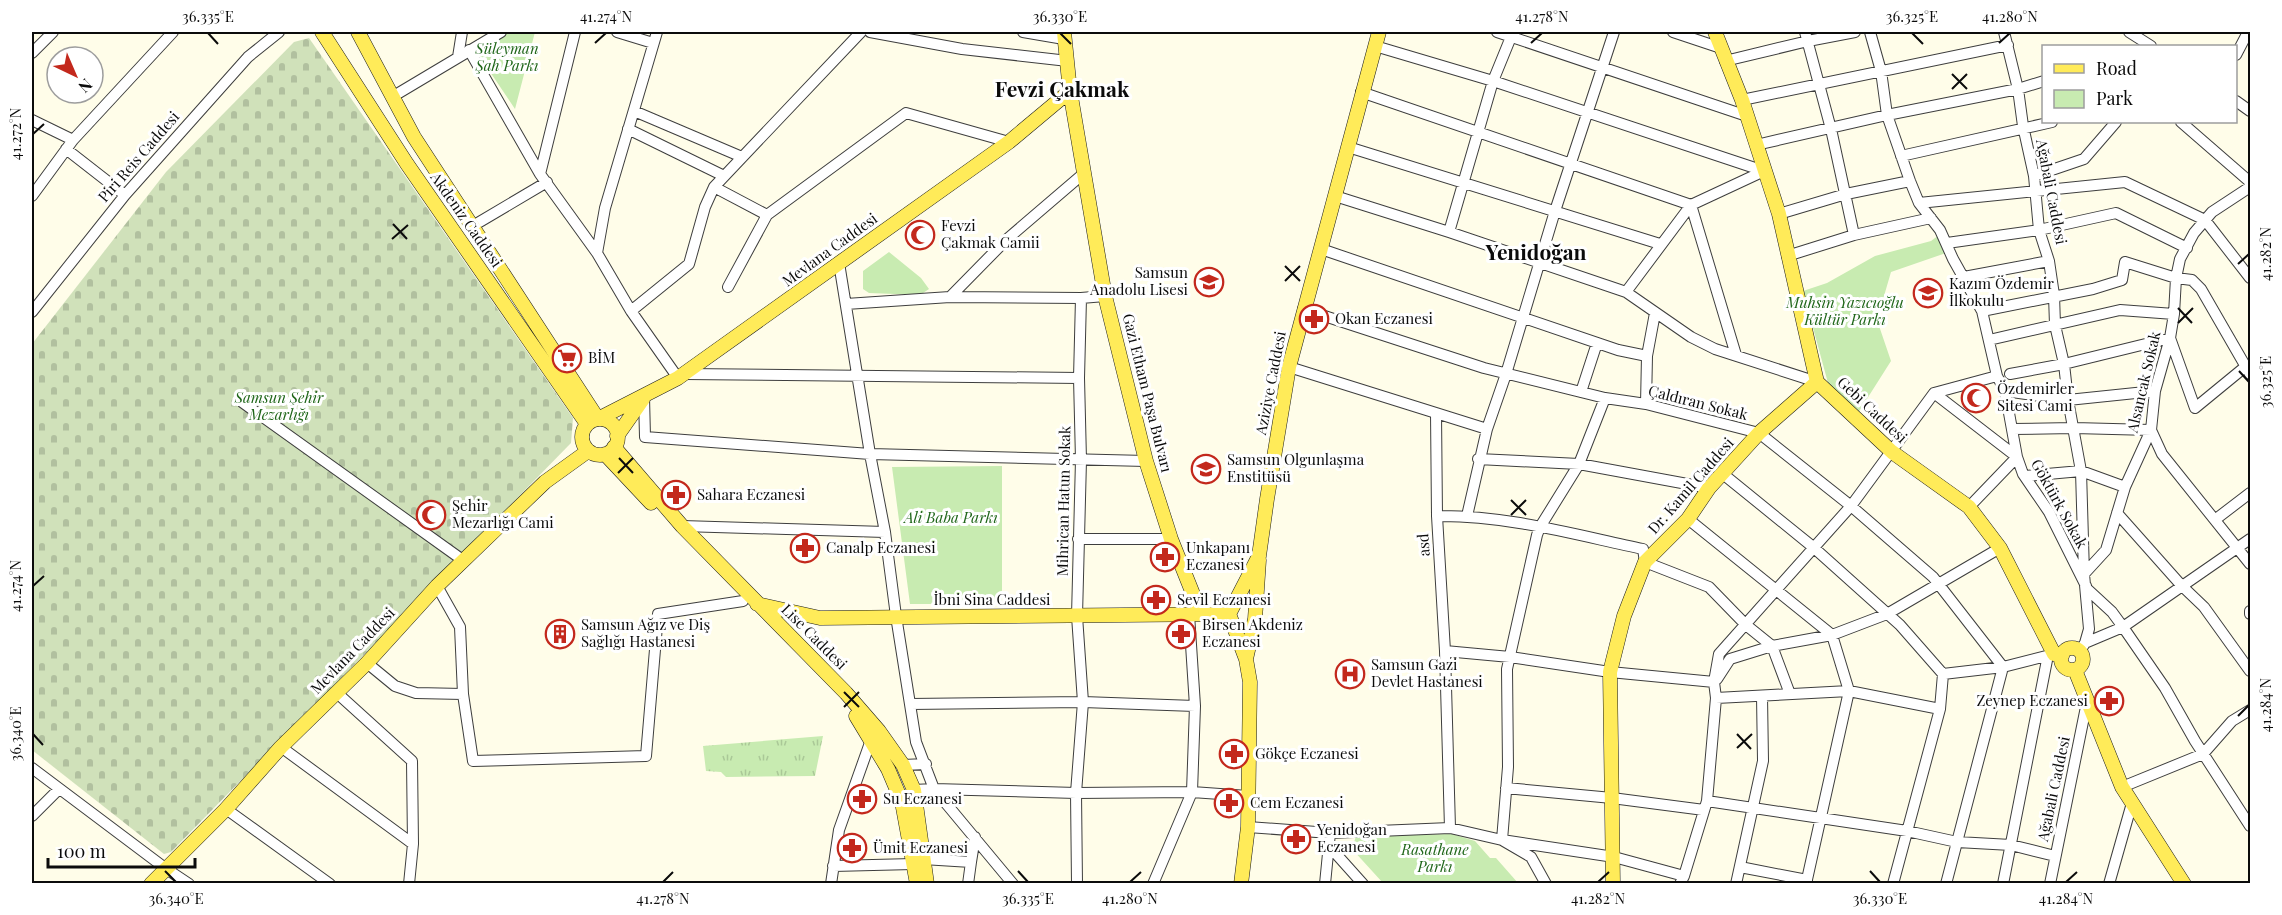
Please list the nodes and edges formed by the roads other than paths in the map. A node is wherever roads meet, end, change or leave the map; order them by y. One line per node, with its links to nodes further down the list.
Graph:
1 (53, 32): 34 (street)
2 (173, 32): 63 (street)
3 (279, 32): 81 (street, Piri Reis Caddesi)
4 (322, 32): 147 (main road, Akdeniz Caddesi)
5 (358, 32): 46 (main road, Akdeniz Caddesi)
6 (462, 32): 35 (street)
7 (575, 32): 73 (street)
8 (617, 32): 27 (street)
9 (657, 32): 27 (street)
10 (861, 32): 67 (street)
11 (870, 32): 36 (street)
12 (1023, 32): 25 (street)
13 (1378, 32): 30 (main road, Aziziye Caddesi)
14 (1497, 32): 24 (street)
15 (1614, 32): 38 (street)
16 (1673, 32): 31 (street)
17 (1715, 32): 31 (main road, Gebi Caddesi)
18 (1855, 32): 26 (street)
19 (1870, 32): 39 (street, Göktürk Sokak)
20 (2004, 32): 28 (street, Ağabali Caddesi)
21 (2129, 32): 29 (street)
22 (2248, 32): 33 (street)
23 (497, 33): 32 (street)
24 (1512, 34): 38 (street); 40 (street)
25 (1064, 35): 36 (main road, Gazi Etham Paşa Bulvarı)
26 (1807, 36): 37 (street); 42 (street)
27 (653, 43): 49 (street)
28 (2008, 45): 39 (street); 43 (street, Ağabali Caddesi)
29 (2149, 45)
30 (1375, 46): 40 (street); 45 (main road, Aziziye Caddesi)
31 (1721, 48): 37 (main road, Gebi Caddesi)
32 (469, 50): 35 (street); 73 (street)
33 (2237, 51)
34 (32, 53)
35 (458, 57): 46 (street)
36 (1068, 61): 44 (main road, Gazi Etham Paşa Bulvarı)
37 (1725, 61): 47 (main road, Gebi Caddesi)
38 (1602, 66): 51 (street); 53 (street)
39 (1881, 71): 42 (street); 52 (street, Göktürk Sokak)
40 (1493, 81): 51 (street); 61 (street)
41 (2042, 81): 43 (street)
42 (1819, 84): 47 (street); 60 (street)
43 (2018, 89): 52 (street); 58 (street, Ağabali Caddesi)
44 (1070, 91): 62 (main road, Mevlana Caddesi); 70 (main road, Gazi Etham Paşa Bulvarı)
45 (1361, 92): 61 (street); 65 (main road, Aziziye Caddesi)
46 (392, 97): 91 (main road, Akdeniz Caddesi)
47 (1742, 100): 53 (main road, Gebi Caddesi)
48 (2237, 102): 50 (street)
49 (633, 111): 59 (street); 67 (street)
50 (2250, 111)
51 (1588, 113): 68 (street); 69 (street)
52 (1887, 115): 60 (street); 66 (street, Göktürk Sokak)
53 (1747, 116): 64 (main road, Gebi Caddesi)
54 (32, 120): 63 (street)
55 (2045, 123): 58 (street)
56 (2115, 123): 72 (street)
57 (2188, 124): 76 (street)
58 (2023, 126): 66 (street); 72 (street, Ağabali Caddesi)
59 (628, 129): 71 (street); 99 (street)
60 (1831, 129): 64 (street); 80 (street)
61 (1479, 131): 68 (street); 75 (street)
62 (1009, 142): 88 (street); 102 (main road, Mevlana Caddesi)
63 (70, 145): 81 (street); 82 (street)
64 (1756, 145): 69 (main road, Gebi Caddesi)
65 (1348, 147): 75 (street); 83 (main road, Aziziye Caddesi)
66 (1901, 156): 74 (street, Göktürk Sokak)
67 (742, 157): 71 (street)
68 (1572, 163): 85 (street); 86 (street)
69 (1764, 171): 85 (street); 87 (main road, Gebi Caddesi)
70 (1083, 174): 109 (main road, Gazi Etham Paşa Bulvarı); 111 (street)
71 (724, 176): 77 (street)
72 (2034, 176): 79 (street, Ağabali Caddesi)
73 (543, 178): 91 (street); 99 (street)
74 (1910, 181): 80 (street); 84 (street, Göktürk Sokak)
75 (1464, 182): 86 (street); 93 (street)
76 (2250, 182)
77 (714, 187): 88 (street); 115 (street)
78 (2250, 187): 90 (street, Alsancak Sokak)
79 (2035, 192): 84 (street); 90 (street); 92 (street, Ağabali Caddesi)
80 (1846, 194): 87 (street); 94 (street)
81 (125, 195): 117 (street, Piri Reis Caddesi)
82 (32, 196)
83 (1335, 196): 93 (street); 98 (main road, Aziziye Caddesi)
84 (1919, 203): 89 (street, Göktürk Sokak)
85 (1691, 205): 96 (street); 125 (street)
86 (1555, 211): 96 (street); 103 (street)
87 (1779, 214): 100 (main road, Gebi Caddesi)
88 (767, 215): 107 (street)
89 (1931, 218): 94 (street); 95 (street, Göktürk Sokak)
90 (2205, 220): 97 (street, Alsancak Sokak); 106 (street)
91 (471, 227): 147 (main road, Akdeniz Caddesi)
92 (2039, 230): 95 (street); 97 (street); 101 (street, Ağabali Caddesi)
93 (1449, 232): 103 (street)
94 (1854, 235): 100 (street)
95 (1947, 243): 104 (street, Göktürk Sokak)
96 (1660, 244): 108 (street)
97 (2187, 248): 105 (street, Alsancak Sokak)
98 (1321, 249): 114 (main road, Aziziye Caddesi); 120 (street)
99 (597, 253): 115 (street)
100 (1787, 256): 136 (main road, Gebi Caddesi)
101 (2049, 261): 104 (street); 110 (street, Ağabali Caddesi)
102 (839, 264): 113 (street); 132 (main road, Mevlana Caddesi)
103 (1539, 264): 108 (street); 120 (street)
104 (1964, 277): 116 (street, Göktürk Sokak)
105 (2176, 278): 110 (street); 119 (street, Alsancak Sokak); 129 (street)
106 (2250, 278)
107 (728, 287)
108 (1626, 292): 118 (street)
109 (1105, 296): 112 (street); 160 (main road, Gazi Etham Paşa Bulvarı)
110 (2054, 296): 116 (street); 121 (street, Ağabali Caddesi)
111 (950, 297): 112 (street); 113 (street)
112 (1081, 298): 135 (street, Mihrican Hatun Sokak)
113 (846, 304): 133 (street)
114 (1303, 309): 128 (main road, Aziziye Caddesi); 130 (street, Çaldıran Sokak)
115 (631, 311): 132 (street)
116 (1982, 311): 123 (street, Göktürk Sokak)
117 (32, 312)
118 (1655, 313): 125 (street); 126 (street)
119 (2174, 314): 121 (street); 122 (street, Alsancak Sokak)
120 (1524, 318): 124 (street); 130 (street)
121 (2055, 325): 123 (street); 127 (street, Ağabali Caddesi)
122 (2170, 338): 127 (street); 129 (street); 138 (street, Alsancak Sokak)
123 (1989, 340): 134 (street, Göktürk Sokak)
124 (1597, 343): 126 (street); 139 (street)
125 (1736, 355): 136 (street)
126 (1647, 356): 145 (street)
127 (2064, 364): 131 (street); 143 (street, Ağabali Caddesi)
128 (1289, 367): 146 (street); 184 (main road, Aziziye Caddesi)
129 (2248, 371)
130 (1506, 374): 139 (street, Çaldıran Sokak); 149 (street)
131 (2010, 374)
132 (682, 376): 133 (street); 141 (main road, Mevlana Caddesi)
133 (857, 376): 135 (street); 156 (street)
134 (1997, 376): 137 (street, Göktürk Sokak); 140 (street)
135 (1079, 378): 159 (street, Mihrican Hatun Sokak)
136 (1817, 382): 152 (main road, Dr. Kamil Caddesi); 155 (main road, Gebi Caddesi)
137 (2005, 391): 143 (street); 150 (street, Göktürk Sokak)
138 (2155, 391): 143 (street); 151 (street, Alsancak Sokak)
139 (1581, 392): 142 (street, Çaldıran Sokak)
140 (1934, 393): 155 (street); 157 (street)
141 (644, 397): 147 (main road, Mevlana Caddesi); 154 (main road); 156 (street)
142 (1605, 398): 145 (street, Çaldıran Sokak); 161 (street)
143 (2068, 400): 148 (street, Ağabali Caddesi)
144 (243, 402): 185 (street)
145 (1646, 404): 152 (street, Çaldıran Sokak)
146 (1436, 413): 149 (street); 171 (street, asd)
147 (593, 421): 153 (main road); 154 (main road)
148 (2074, 428): 150 (street); 151 (street); 162 (street, Ağabali Caddesi)
149 (1487, 429): 158 (street)
150 (2012, 429): 157 (street, Göktürk Sokak)
151 (2151, 430): 165 (street, Alsancak Sokak); 174 (street)
152 (1759, 433): 163 (main road, Dr. Kamil Caddesi); 168 (street, Çaldıran Sokak)
153 (585, 446): 154 (main road); 185 (main road, Mevlana Caddesi)
154 (612, 446): 175 (main road, Lise Caddesi); 194 (main road, Lise Caddesi)
155 (1892, 452): 168 (street); 169 (main road, Gebi Caddesi)
156 (870, 454): 159 (street); 177 (street)
157 (2017, 457): 164 (street, Göktürk Sokak); 169 (street)
158 (1478, 459): 161 (street); 172 (street)
159 (1081, 460): 160 (street); 178 (street, Mihrican Hatun Sokak)
160 (1146, 461): 179 (main road, Gazi Etham Paşa Bulvarı)
161 (1580, 464): 166 (street); 176 (street)
162 (2080, 471): 164 (street); 165 (street); 188 (street, Ağabali Caddesi)
163 (1723, 474): 166 (main road, Dr. Kamil Caddesi); 181 (street)
164 (2025, 476): 192 (street, Göktürk Sokak)
165 (2125, 487): 170 (street, Alsancak Sokak)
166 (1709, 488): 173 (main road, Dr. Kamil Caddesi)
167 (2250, 493): 174 (street)
168 (1851, 506): 181 (street); 191 (street, Çaldıran Sokak)
169 (1969, 507): 182 (main road, Gebi Caddesi)
170 (2117, 513): 188 (street, Alsancak Sokak); 189 (street)
171 (1437, 516): 172 (street); 205 (street, asd)
172 (1467, 516): 176 (street)
173 (1688, 519): 186 (main road, Dr. Kamil Caddesi); 193 (street)
174 (2216, 519): 183 (street)
175 (682, 526): 177 (street); 194 (main road, Lise Caddesi)
176 (1540, 527): 186 (street); 207 (street)
177 (885, 532): 198 (street)
178 (1078, 539): 179 (street); 199 (street, Mihrican Hatun Sokak)
179 (1171, 539): 195 (main road, Gazi Etham Paşa Bulvarı)
180 (2250, 539): 183 (street)
181 (1814, 547): 193 (street); 197 (street)
182 (2000, 549): 191 (street); 206 (main road, Gebi Caddesi)
183 (2239, 549): 187 (street); 189 (street)
184 (1259, 556): 196 (main road, Aziziye Caddesi); 208 (main road)
185 (464, 561): 190 (main road, Mevlana Caddesi)
186 (1645, 562): 200 (street); 213 (main road, Dr. Kamil Caddesi)
187 (2250, 564)
188 (2084, 574): 192 (street)
189 (2181, 585): 201 (street); 212 (street)
190 (438, 586): 209 (main road, Mevlana Caddesi); 218 (street)
191 (1938, 586): 197 (street); 210 (street, Çaldıran Sokak)
192 (2086, 587): 201 (street); 204 (street)
193 (1776, 589): 200 (street); 202 (street)
194 (750, 602): 198 (main road, İbni Sina Caddesi); 218 (street); 228 (main road, Lise Caddesi); 232 (main road, Lise Caddesi)
195 (1195, 614): 196 (main road, İbni Sina Caddesi); 199 (main road, İbni Sina Caddesi); 225 (street)
196 (1230, 614): 208 (main road)
197 (1887, 614): 202 (street); 214 (street)
198 (896, 616): 199 (main road, İbni Sina Caddesi); 224 (street)
199 (1077, 616): 223 (street, Mihrican Hatun Sokak)
200 (1746, 625): 203 (street); 215 (street)
201 (2123, 627): 204 (street); 230 (street)
202 (1832, 635): 203 (street); 216 (street)
203 (1772, 646): 215 (street); 219 (street)
204 (2083, 647): 206 (main road); 211 (main road)
205 (1445, 651): 207 (street); 251 (street, asd)
206 (2054, 655): 210 (street); 211 (main road, Gebi Caddesi); 258 (street)
207 (1510, 657): 213 (street); 235 (street)
208 (1246, 659): 241 (main road)
209 (367, 663): 217 (main road, Mevlana Caddesi); 218 (street)
210 (2003, 668): 214 (street); 256 (street)
211 (2075, 670): 222 (main road)
212 (2250, 670)
213 (1610, 672): 215 (street); 242 (main road, Dr. Kamil Caddesi)
214 (1943, 674): 226 (street)
215 (1714, 682): 221 (street)
216 (1849, 691): 219 (street); 226 (street); 248 (street)
217 (337, 693): 229 (main road, Mevlana Caddesi); 257 (street)
218 (463, 694)
219 (1790, 694): 220 (street)
220 (1762, 696): 221 (street); 245 (street)
221 (1716, 698): 244 (street)
222 (2087, 701): 234 (main road); 260 (street, Ağabali Caddesi)
223 (1083, 702): 224 (street); 225 (street); 240 (street, Mihrican Hatun Sokak)
224 (910, 704): 231 (street)
225 (1195, 706): 239 (street)
226 (1940, 709): 252 (street)
227 (2250, 710): 230 (street)
228 (871, 740): 262 (main road, Lise Caddesi); 264 (street)
229 (281, 747): 246 (main road, Mevlana Caddesi); 257 (street)
230 (2203, 754): 234 (street); 249 (street)
231 (926, 764): 232 (street); 237 (street)
232 (903, 765): 238 (main road, Lise Caddesi)
233 (32, 768): 236 (street)
234 (2122, 787): 243 (main road)
235 (1506, 788): 242 (street); 255 (street)
236 (59, 789): 247 (street); 266 (street)
237 (934, 789): 238 (street); 240 (street); 254 (street)
238 (914, 790): 262 (main road, Lise Caddesi)
239 (1192, 792): 240 (street); 241 (street); 279 (street)
240 (1076, 793): 278 (street, Mihrican Hatun Sokak)
241 (1248, 796): 250 (main road)
242 (1612, 798): 244 (street); 261 (main road, Dr. Kamil Caddesi)
243 (2132, 803): 290 (street); 291 (main road)
244 (1706, 806): 245 (street); 267 (street)
245 (1753, 808): 248 (street); 265 (street)
246 (226, 809): 266 (main road, Mevlana Caddesi); 271 (street)
247 (32, 816)
248 (1821, 818): 252 (street); 268 (street)
249 (2250, 826)
250 (1248, 827): 253 (street); 280 (main road)
251 (1449, 828): 253 (street); 255 (street)
252 (1907, 831): 256 (street); 286 (street)
253 (1330, 833): 259 (street)
254 (975, 837): 263 (street); 277 (street)
255 (1502, 840): 261 (street); 283 (street)
256 (1957, 842): 258 (street); 287 (street)
257 (413, 844): 272 (street)
258 (2011, 845): 260 (street); 288 (street)
259 (1329, 846): 281 (street); 282 (street)
260 (2055, 856): 289 (street, Ağabali Caddesi)
261 (1614, 857): 267 (street); 284 (main road, Dr. Kamil Caddesi)
262 (918, 861): 263 (street); 264 (street); 274 (main road, Lise Caddesi); 275 (main road, Lise Caddesi)
263 (971, 862): 276 (street)
264 (832, 866): 273 (street)
265 (1740, 867): 268 (street); 285 (street)
266 (165, 868): 269 (main road, Mevlana Caddesi); 270 (street)
267 (1682, 880)
268 (1806, 882)
269 (151, 884)
270 (189, 884)
271 (330, 884)
272 (409, 884)
273 (831, 884)
274 (917, 884)
275 (927, 884)
276 (969, 884)
277 (1014, 884)
278 (1077, 884)
279 (1153, 884)
280 (1241, 884)
281 (1325, 884)
282 (1364, 884)
283 (1546, 884)
284 (1613, 884)
285 (1736, 884)
286 (1893, 884)
287 (1946, 884)
288 (2003, 884)
289 (2050, 884)
290 (2109, 884)
291 (2184, 884)

